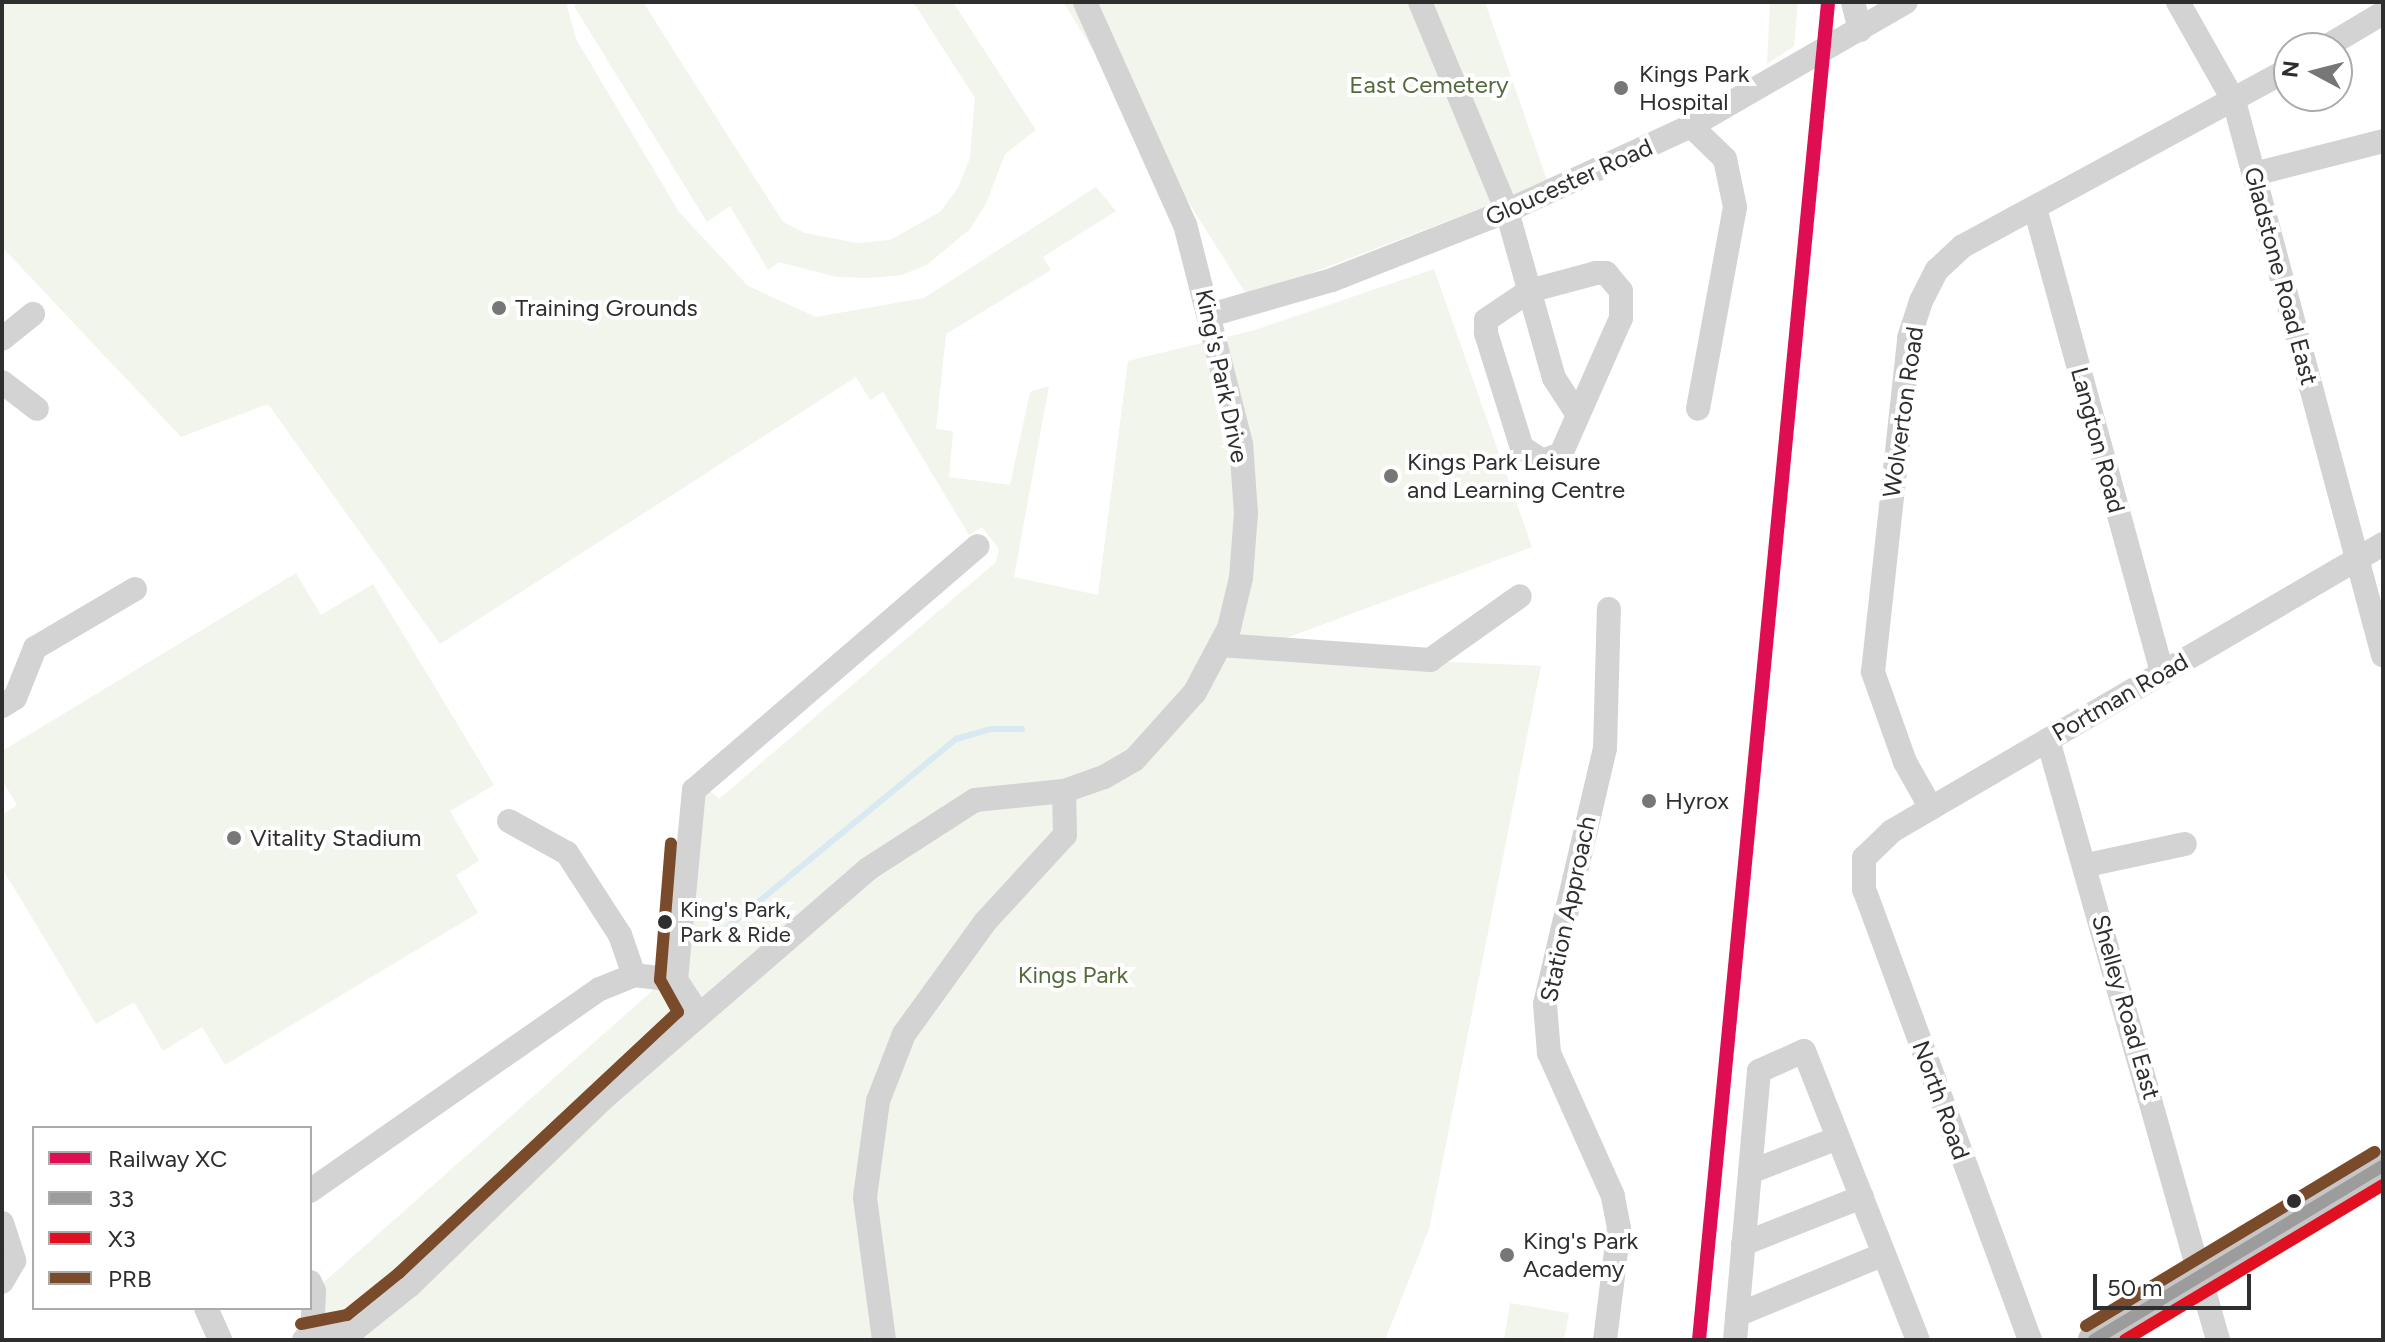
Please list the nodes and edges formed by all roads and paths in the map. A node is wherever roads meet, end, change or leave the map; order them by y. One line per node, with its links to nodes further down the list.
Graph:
1 (1085, 2): 18 (street, King's Park Drive)
2 (1420, 2): 15 (street)
3 (1853, 2): 8 (street)
4 (1906, 2): 8 (street, Gloucester Road)
5 (2178, 2): 10 (street, Gladstone Road East)
6 (2383, 13): 7 (street)
7 (2351, 32)
8 (1856, 33): 11 (street, Gloucester Road)
9 (2273, 78): 10 (street, Wolverton Road)
10 (2234, 101): 13 (street, Gladstone Road East); 14 (street, Wolverton Road)
11 (1691, 126): 15 (street, Gloucester Road); 22 (street)
12 (2383, 141): 13 (street)
13 (2254, 174): 26 (street, Gladstone Road East)
14 (2035, 208): 32 (street, Langton Road); 36 (street, Wolverton Road)
15 (1507, 211): 16 (street); 18 (street, Gloucester Road)
16 (1529, 291): 23 (street); 23 (street); 23 (street)
17 (33, 314): 19 (street)
18 (1210, 315): 30 (street, King's Park Drive)
19 (2, 339)
20 (2, 382): 21 (street)
21 (37, 409)
22 (1698, 409)
23 (1576, 412)
24 (2383, 544): 26 (street, Portman Road)
25 (978, 546): 42 (street)
26 (2357, 560): 31 (street, Gladstone Road East); 32 (street, Portman Road)
27 (135, 589): 33 (street)
28 (1520, 596): 30 (street)
29 (1609, 609): 63 (street, Station Approach)
30 (1220, 645): 35 (street, King's Park Drive)
31 (2383, 655)
32 (2162, 673): 34 (street, Portman Road)
33 (2, 706)
34 (2048, 740): 36 (street, Portman Road); 40 (street, Shelley Road East)
35 (1064, 791): 43 (street, King's Park Drive); 62 (street)
36 (1931, 808): 39 (street, Portman Road)
37 (509, 821): 41 (street)
38 (2185, 844): 40 (street)
39 (1864, 858): 65 (street, North Road)
40 (2087, 865): 53 (street, Shelley Road East)
41 (634, 975): 42 (street); 47 (street)
42 (676, 980): 43 (street)
43 (699, 1015): 60 (street, King's Park Drive)
44 (1838, 1138): 46 (street); 46 (street); 48 (street)
45 (2383, 1166): 53 (main road)
46 (1750, 1172): 50 (street)
47 (312, 1190)
48 (1862, 1197): 50 (street); 51 (street)
49 (2, 1223): 52 (street)
50 (1743, 1244): 58 (street)
51 (1884, 1254): 58 (street); 59 (street)
52 (17, 1267)
53 (2201, 1276): 66 (main road); 67 (street, Shelley Road East)
54 (312, 1286): 55 (street)
55 (312, 1307)
56 (207, 1310): 61 (street)
57 (312, 1310): 60 (street)
58 (1737, 1315): 64 (street)
59 (1908, 1337)
60 (308, 1339)
61 (220, 1340)
62 (884, 1340)
63 (1605, 1340)
64 (1735, 1340)
65 (2030, 1340)
66 (2094, 1340)
67 (2218, 1340)

